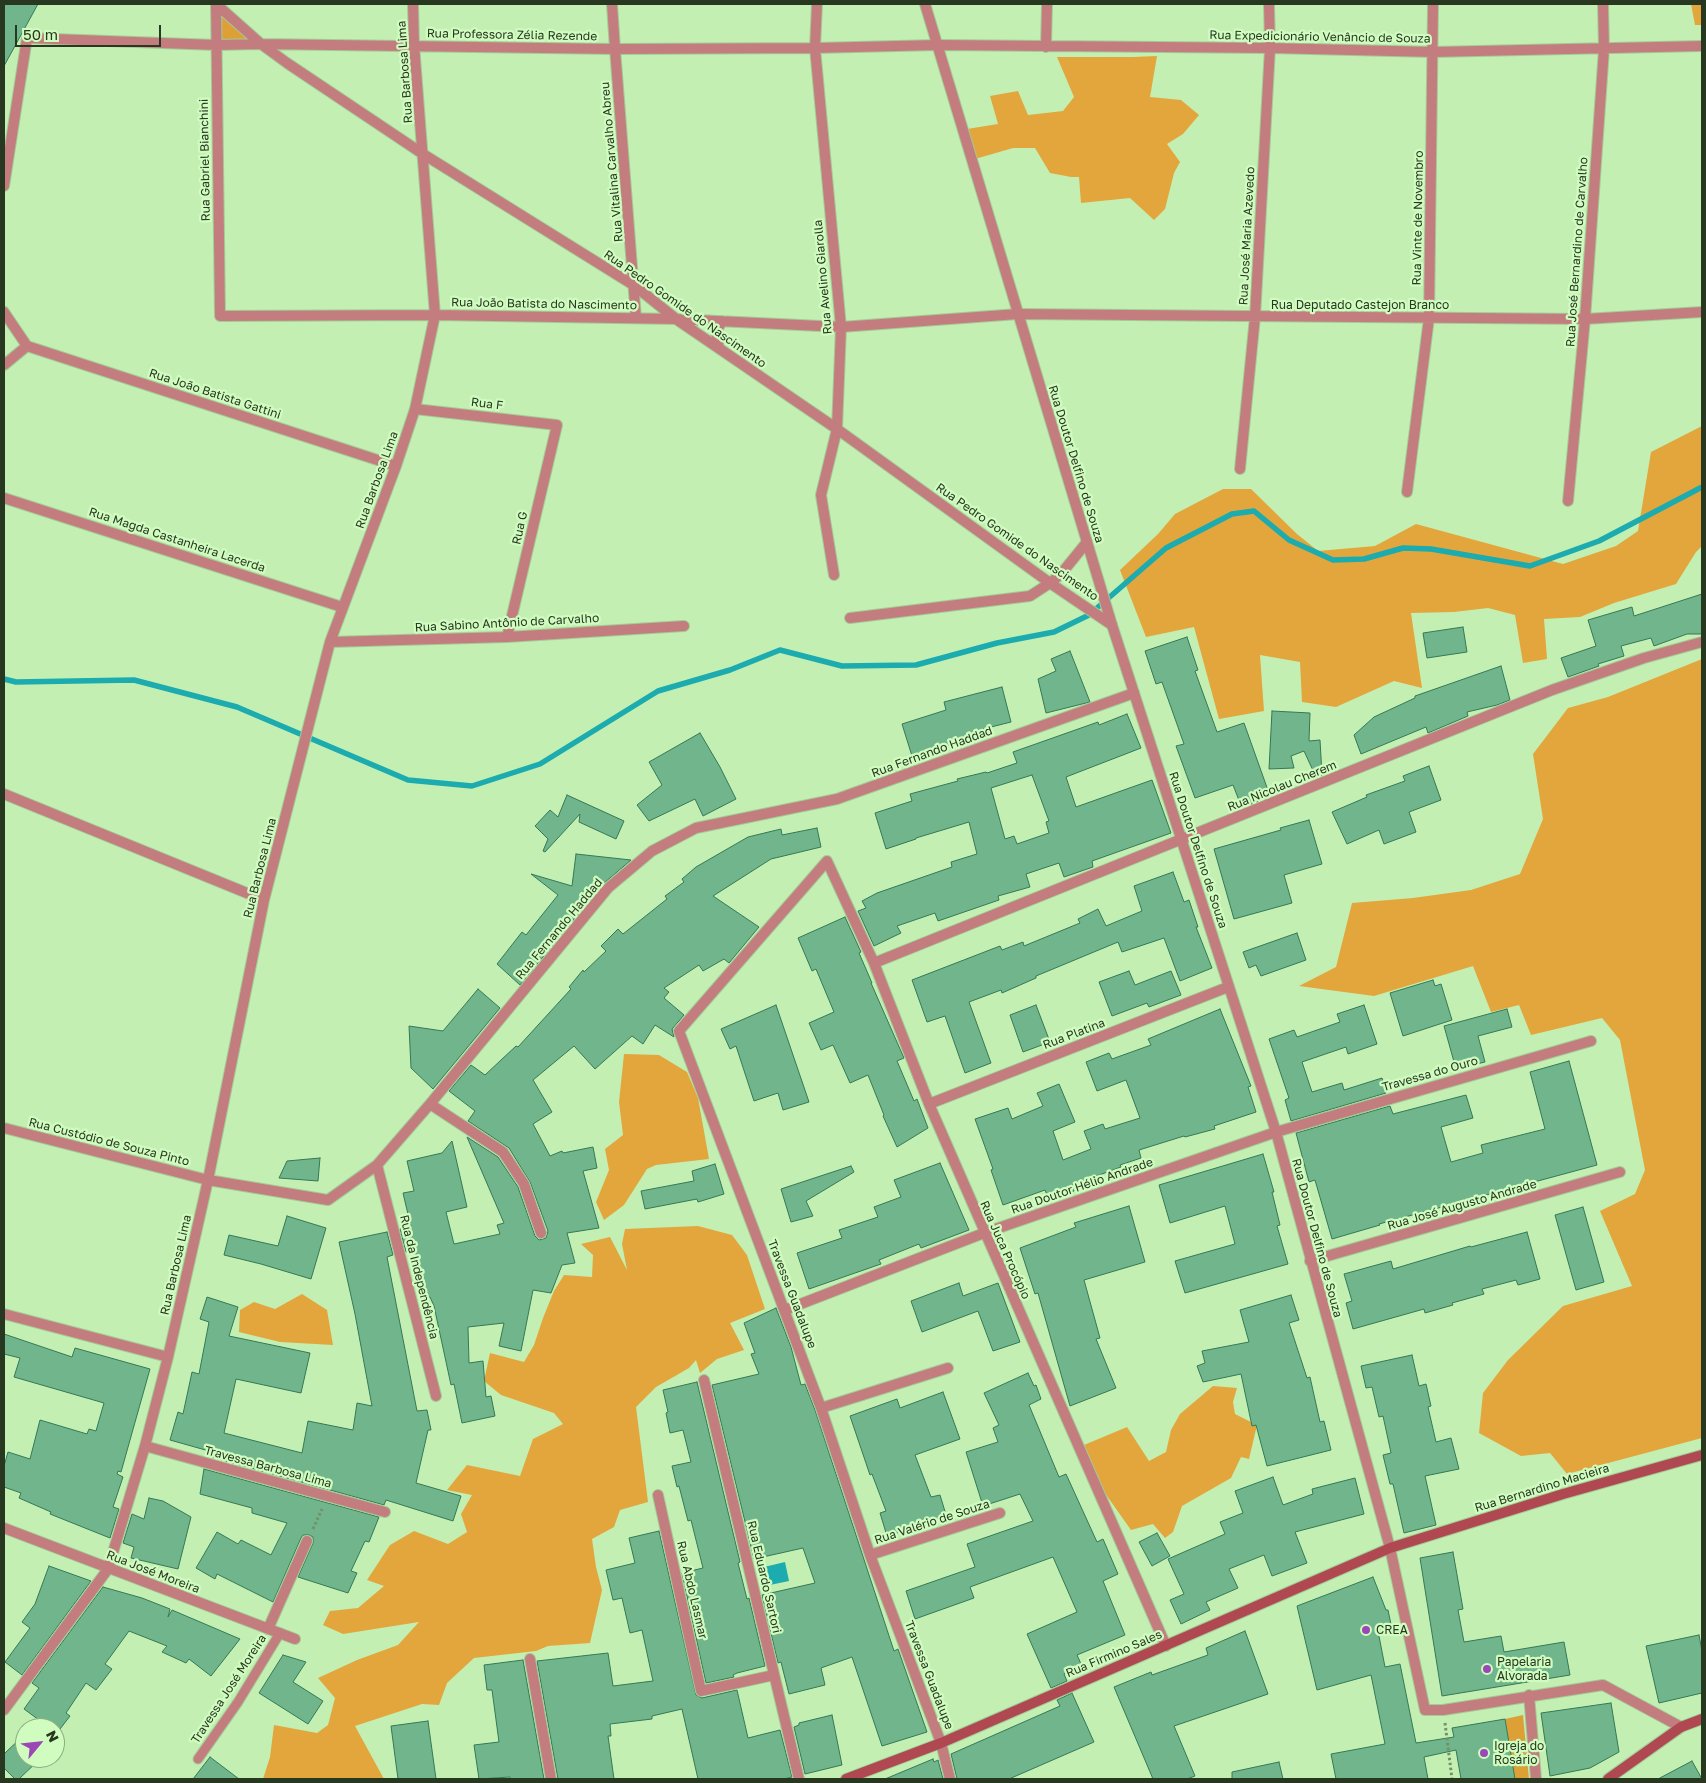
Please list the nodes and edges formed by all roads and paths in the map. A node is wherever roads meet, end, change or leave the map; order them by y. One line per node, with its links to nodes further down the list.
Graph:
1 (216, 4): 10 (street, Rua Pedro Gomide do Nascimento); 12 (street, Rua Gabriel Bianchini)
2 (414, 4): 14 (street, Rua Barbosa Lima)
3 (612, 4): 19 (street, Rua Vitalina Carvalho Abreu)
4 (817, 4): 17 (street, Rua Avelino Giarolla)
5 (925, 4): 13 (street, Rua Doutor Delfino de Souza)
6 (1047, 4): 16 (street)
7 (1269, 4): 18 (street, Rua José Maria Azevedo)
8 (1433, 4): 21 (street, Rua Vinte de Novembro)
9 (1603, 4): 20 (street, Rua José Bernardino de Carvalho)
10 (262, 44): 11 (street, Rua Professora Zélia Rezende); 12 (street, Rua Professora Zélia Rezende); 22 (street, Rua Pedro Gomide do Nascimento)
11 (292, 44): 14 (street, Rua Professora Zélia Rezende); 22 (street)
12 (216, 45): 24 (street, Rua Professora Zélia Rezende); 30 (street, Rua Gabriel Bianchini)
13 (938, 45): 16 (street, Rua Expedicionário Venâncio de Souza); 17 (street, Rua Professora Zélia Rezende); 28 (street, Rua Doutor Delfino de Souza)
14 (414, 46): 19 (street, Rua Professora Zélia Rezende); 23 (street, Rua Barbosa Lima)
15 (1702, 46): 20 (street, Rua Expedicionário Venâncio de Souza)
16 (1046, 47): 18 (street, Rua Expedicionário Venâncio de Souza)
17 (815, 48): 19 (street, Rua Professora Zélia Rezende); 37 (street, Rua Avelino Giarolla)
18 (1270, 48): 21 (street, Rua Expedicionário Venâncio de Souza); 31 (street, Rua José Maria Azevedo)
19 (614, 49): 25 (street, Rua Vitalina Carvalho Abreu)
20 (1604, 49): 21 (street, Rua Expedicionário Venâncio de Souza); 35 (street, Rua José Bernardino de Carvalho)
21 (1433, 52): 33 (street, Rua Vinte de Novembro)
22 (287, 63): 23 (street, Rua Pedro Gomide do Nascimento)
23 (423, 154): 25 (street, Rua Pedro Gomide do Nascimento); 29 (street, Rua Barbosa Lima)
24 (4, 186)
25 (635, 286): 32 (street, Rua Vitalina Carvalho Abreu); 34 (street, Rua Pedro Gomide do Nascimento)
26 (4, 312): 38 (street)
27 (1702, 312): 35 (street, Rua Deputado Castejon Branco)
28 (1018, 314): 31 (street, Rua Deputado Castejon Branco); 37 (street, Rua João Batista do Nascimento); 49 (street, Rua Doutor Delfino de Souza)
29 (435, 315): 30 (street, Rua João Batista do Nascimento); 32 (street, Rua João Batista do Nascimento); 41 (street, Rua Barbosa Lima)
30 (220, 316)
31 (1255, 317): 33 (street, Rua Deputado Castejon Branco); 45 (street, Rua José Maria Azevedo)
32 (636, 318): 34 (street, Rua João Batista do Nascimento)
33 (1429, 318): 35 (street, Rua Deputado Castejon Branco); 46 (street, Rua Vinte de Novembro)
34 (676, 319): 36 (street, Rua João Batista do Nascimento); 39 (street, Rua Pedro Gomide do Nascimento)
35 (1585, 319): 48 (street, Rua José Bernardino de Carvalho)
36 (722, 321): 37 (street, Rua João Batista do Nascimento); 39 (street)
37 (841, 328): 43 (street, Rua Avelino Giarolla)
38 (27, 346): 40 (street); 44 (street, Rua João Batista Gattini)
39 (719, 348): 43 (street, Rua Pedro Gomide do Nascimento)
40 (4, 366)
41 (415, 409): 42 (street, Rua F); 44 (street, Rua Barbosa Lima)
42 (557, 425): 56 (street, Rua G)
43 (837, 429): 50 (street, Rua Avelino Giarolla); 51 (street, Rua Pedro Gomide do Nascimento)
44 (396, 466): 52 (street, Rua Barbosa Lima)
45 (1240, 469)
46 (1407, 492)
47 (4, 498): 52 (street, Rua Magda Castanheira Lacerda)
48 (1568, 501)
49 (1087, 542): 51 (street); 54 (street, Rua Doutor Delfino de Souza)
50 (834, 575)
51 (1050, 583): 53 (street); 54 (street, Rua Pedro Gomide do Nascimento)
52 (342, 606): 57 (street, Rua Barbosa Lima)
53 (850, 618)
54 (1112, 624): 59 (street, Rua Doutor Delfino de Souza)
55 (684, 626): 56 (street, Rua Sabino Antônio de Carvalho)
56 (507, 637): 57 (street, Rua Sabino Antônio de Carvalho)
57 (330, 642): 63 (street, Rua Barbosa Lima)
58 (1702, 642): 61 (street, Rua Nicolau Cherem)
59 (1134, 693): 61 (street, Rua Doutor Delfino de Souza); 67 (street, Rua Fernando Haddad)
60 (4, 794): 63 (street)
61 (1181, 840): 64 (street, Rua Nicolau Cherem); 65 (street, Rua Doutor Delfino de Souza)
62 (827, 861): 64 (street, Rua Juca Procópio); 77 (street, Travessa Guadalupe)
63 (264, 900): 73 (street, Rua Barbosa Lima)
64 (874, 963): 68 (street, Rua Juca Procópio)
65 (1228, 987): 68 (street, Rua Platina); 70 (street, Rua Doutor Delfino de Souza)
66 (1591, 1040): 70 (street, Travessa do Ouro)
67 (430, 1104): 71 (street, Rua Fernando Haddad); 74 (street)
68 (929, 1104): 75 (street, Rua Juca Procópio)
69 (4, 1128): 73 (street, Rua Custódio de Souza Pinto)
70 (1276, 1132): 75 (street, Rua Doutor Hélio Andrade); 76 (street, Rua Doutor Delfino de Souza)
71 (377, 1165): 73 (street, Rua Fernando Haddad); 82 (street, Rua da Independência)
72 (1620, 1172): 76 (street, Rua José Augusto Andrade)
73 (208, 1180): 79 (street, Rua Barbosa Lima)
74 (541, 1233)
75 (984, 1233): 77 (street, Rua Doutor Hélio Andrade); 98 (street, Rua Juca Procópio)
76 (1310, 1261): 92 (street, Rua Doutor Delfino de Souza)
77 (785, 1310): 83 (street, Travessa Guadalupe)
78 (4, 1314): 79 (street)
79 (168, 1357): 84 (street, Rua Barbosa Lima)
80 (948, 1368): 83 (street)
81 (704, 1380): 100 (street, Rua Eduardo Sartori)
82 (436, 1396)
83 (821, 1408): 93 (street, Travessa Guadalupe)
84 (145, 1446): 87 (street, Travessa Barbosa Lima); 94 (street, Rua Barbosa Lima)
85 (1702, 1454): 92 (main road, Rua Bernardino Macieira)
86 (658, 1495): 100 (street, Rua Abdo Lasmar)
87 (328, 1496): 88 (street, Travessa Barbosa Lima); 91 (path)
88 (385, 1512)
89 (1000, 1513): 93 (street, Rua Valério de Souza)
90 (4, 1528): 94 (street, Rua José Moreira)
91 (307, 1541): 95 (street, Travessa José Moreira)
92 (1390, 1548): 98 (main road, Rua Firmino Sales); 103 (street, Rua Doutor Delfino de Souza)
93 (870, 1555): 106 (street, Travessa Guadalupe)
94 (108, 1569): 95 (street, Rua José Moreira); 102 (street, Rua Barbosa Lima)
95 (268, 1629): 96 (street, Rua José Moreira)
96 (280, 1634): 97 (street, Rua José Moreira); 107 (lane, Travessa José Moreira)
97 (295, 1639)
98 (1166, 1646): 106 (main road, Rua Firmino Sales)
99 (530, 1659): 108 (street)
100 (774, 1675): 109 (street, Rua Eduardo Sartori)
101 (1529, 1695): 103 (street); 105 (street); 113 (street)
102 (4, 1710)
103 (1443, 1710): 112 (path)
104 (1702, 1718): 105 (main road)
105 (1681, 1727): 114 (main road)
106 (941, 1743): 110 (main road, Rua Firmino Sales); 111 (street, Travessa Guadalupe)
107 (198, 1759)
108 (551, 1779)
109 (799, 1779)
110 (846, 1779)
111 (950, 1779)
112 (1452, 1779)
113 (1536, 1779)
114 (1608, 1779)

